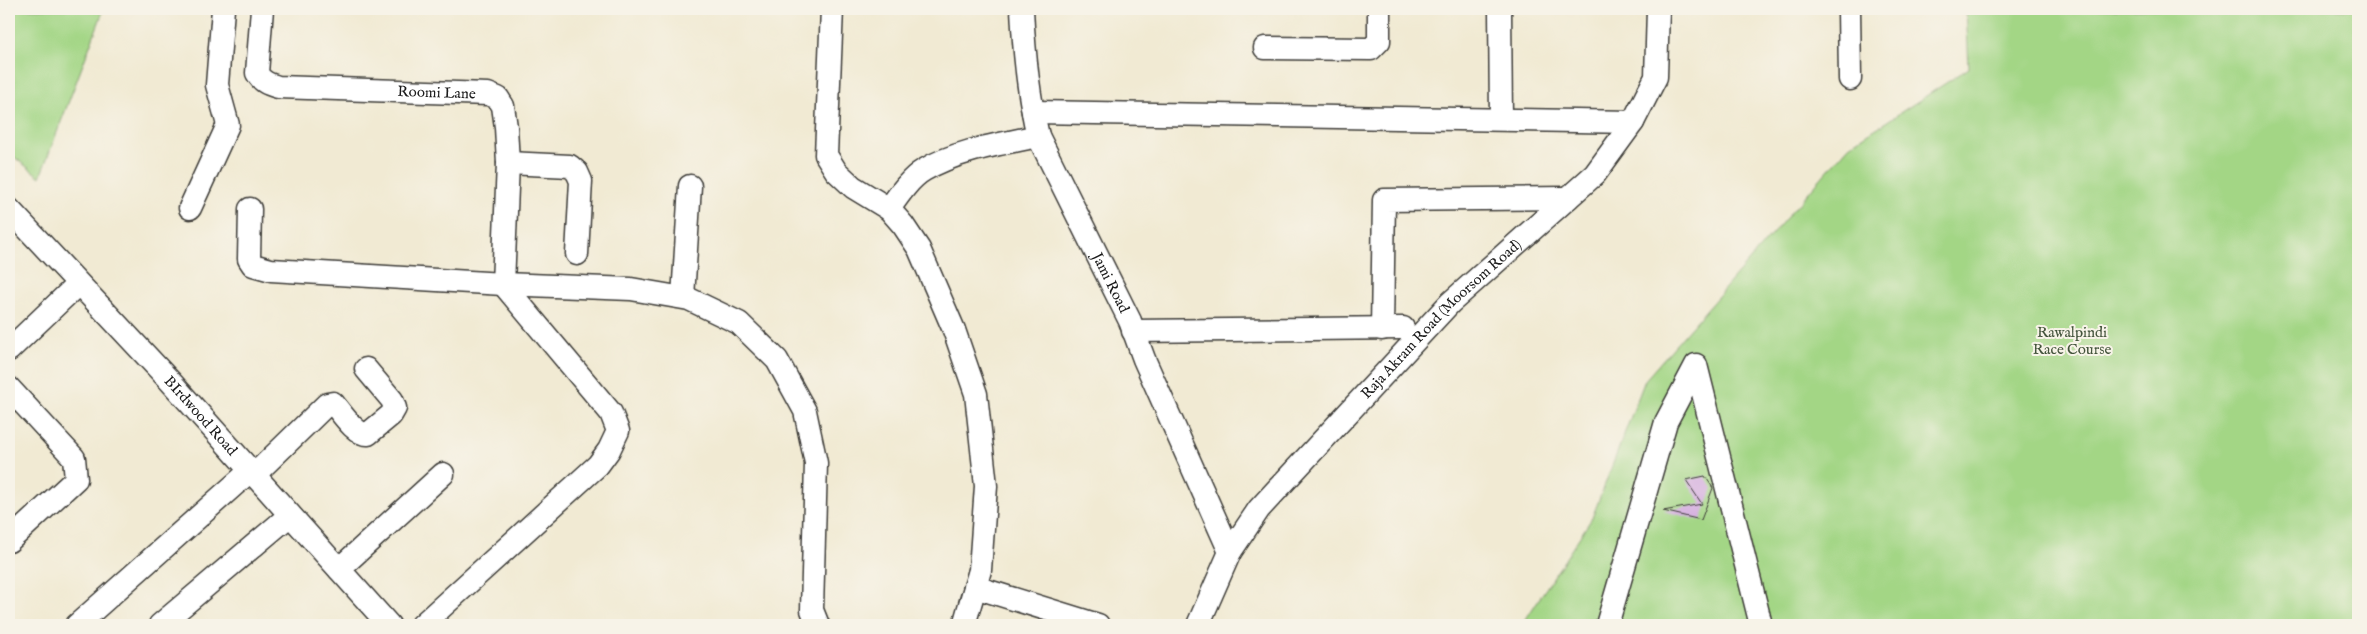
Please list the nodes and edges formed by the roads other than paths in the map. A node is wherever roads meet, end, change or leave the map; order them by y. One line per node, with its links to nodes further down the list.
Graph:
1 (223, 9): 18 (street)
2 (262, 9): 15 (street, Roomi Lane)
3 (832, 9): 21 (street)
4 (1022, 9): 11 (street, Jami Road)
5 (1379, 9): 9 (street)
6 (1500, 9): 12 (street)
7 (1658, 9): 13 (street, Raja Akram Road (Moorsom Road))
8 (1849, 9): 10 (street)
9 (1265, 48)
10 (1850, 79)
11 (1033, 112): 12 (street); 14 (street, Jami Road)
12 (1501, 119): 13 (street)
13 (1633, 122): 17 (street, Raja Akram Road (Moorsom Road))
14 (1038, 136): 21 (street); 26 (street, Jami Road)
15 (508, 163): 22 (street); 24 (street, Roomi Lane)
16 (690, 186): 25 (street)
17 (1568, 198): 26 (street); 34 (street, Raja Akram Road (Moorsom Road))
18 (190, 208)
19 (9, 209): 23 (street, BIrdwood Road)
20 (250, 210): 24 (street)
21 (888, 210): 36 (street)
22 (577, 254)
23 (78, 284): 27 (street); 30 (street, BIrdwood Road)
24 (503, 284): 25 (street); 41 (street)
25 (682, 297): 37 (street)
26 (1133, 331): 34 (street, Jami Road)
27 (9, 350)
28 (366, 369): 30 (street)
29 (9, 388): 33 (street)
30 (252, 473): 32 (street, BIrdwood Road); 38 (street)
31 (443, 474): 35 (street)
32 (290, 515): 35 (street, BIrdwood Road); 39 (street)
33 (9, 542)
34 (1230, 552): 44 (street, Raja Akram Road (Moorsom Road))
35 (339, 569): 40 (street, BIrdwood Road)
36 (975, 587): 42 (street); 43 (street)
37 (815, 624)
38 (76, 625)
39 (160, 625)
40 (390, 625)
41 (422, 625)
42 (964, 625)
43 (1098, 625)
44 (1198, 625)
45 (1607, 625): 46 (street)
46 (1761, 625)

